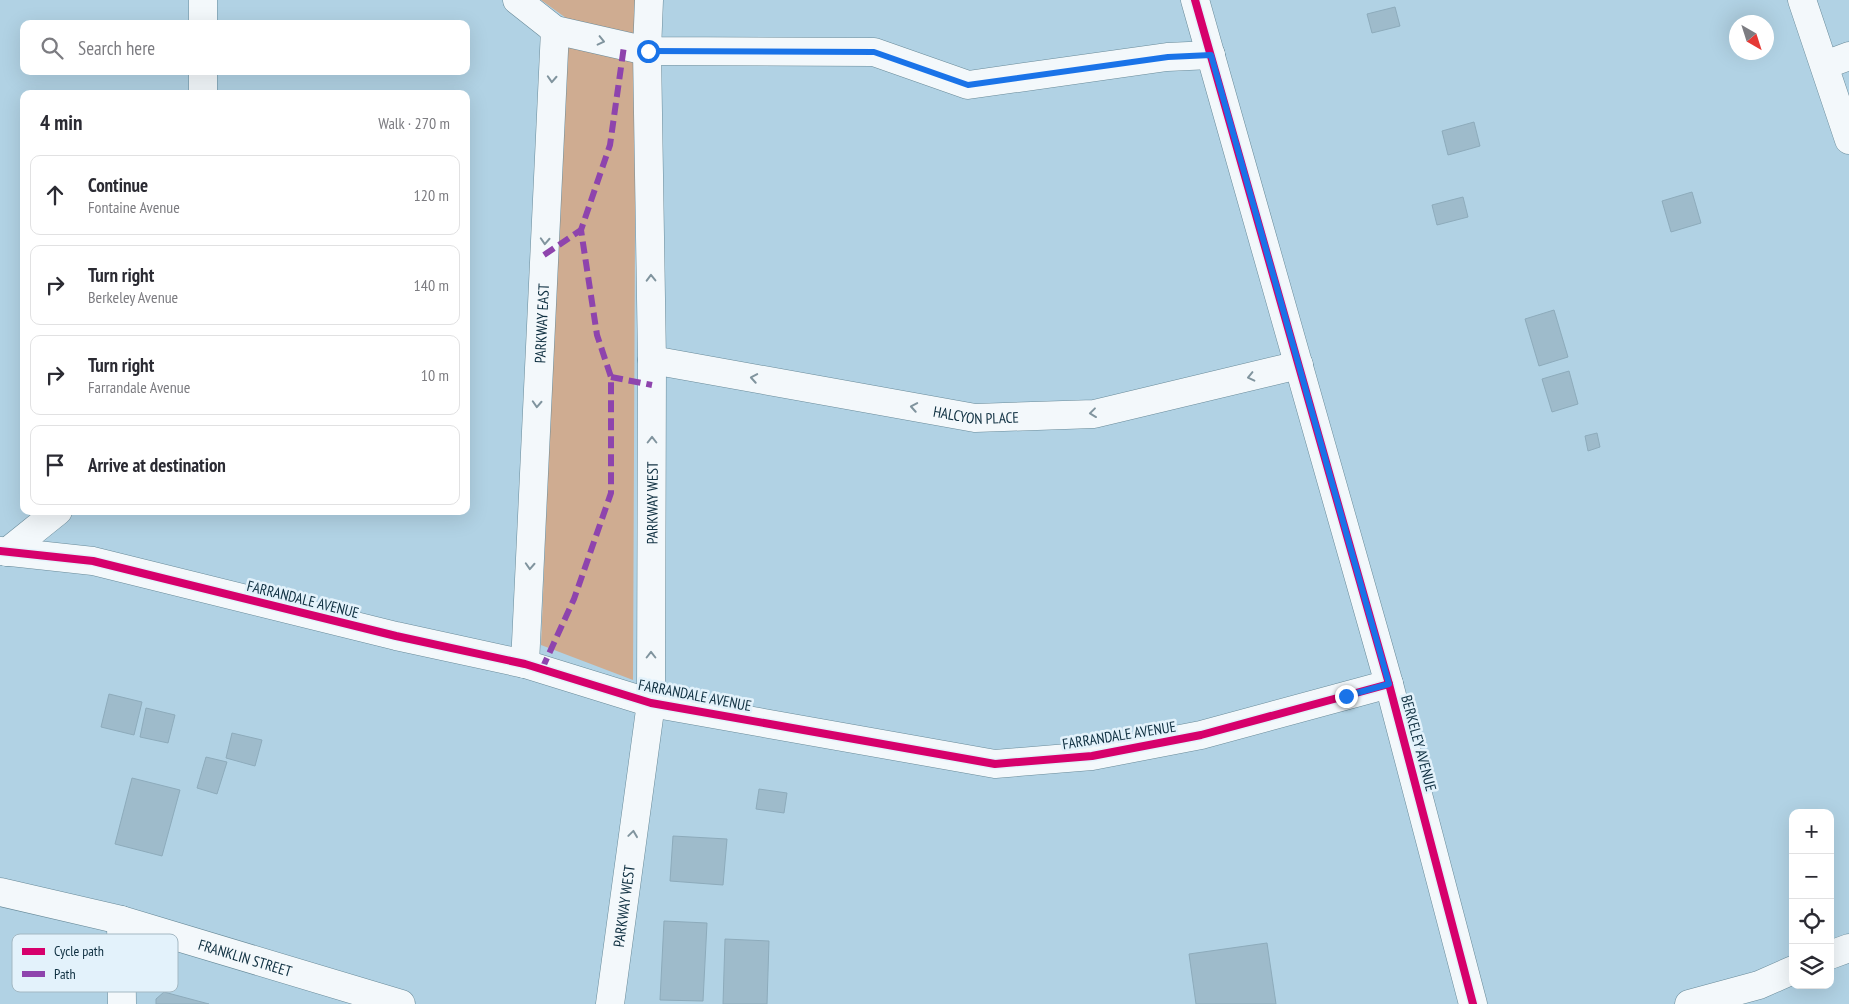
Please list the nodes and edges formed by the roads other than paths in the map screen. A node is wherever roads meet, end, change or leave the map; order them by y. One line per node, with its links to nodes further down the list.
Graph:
1 (203, 0): 6 (street)
2 (517, 0): 7 (street)
3 (649, 0): 8 (street, PARKWAY WEST)
4 (1195, 0): 9 (street, BERKELEY AVENUE)
5 (1802, 0): 10 (street)
6 (203, 20)
7 (555, 30): 8 (street, one-way to 8); 18 (street, PARKWAY EAST, one-way to 18)
8 (648, 51): 9 (street); 14 (street, PARKWAY WEST, one-way to 8)
9 (1211, 55): 15 (street, BERKELEY AVENUE)
10 (1837, 60): 13 (street)
11 (203, 75): 12 (street)
12 (203, 90)
13 (1849, 140)
14 (652, 360): 15 (street, HALCYON PLACE, one-way to 14); 20 (street, PARKWAY WEST, one-way to 14)
15 (1299, 365): 19 (street, BERKELEY AVENUE)
16 (53, 515): 17 (street)
17 (3, 552): 18 (street, FARRANDALE AVENUE)
18 (525, 664): 20 (street, FARRANDALE AVENUE)
19 (1389, 684): 20 (street, FARRANDALE AVENUE); 31 (street, BERKELEY AVENUE)
20 (651, 703): 30 (street, PARKWAY WEST, one-way to 20)
21 (0, 892): 22 (street, FRANKLIN STREET)
22 (121, 920): 23 (street); 24 (street, FRANKLIN STREET)
23 (121, 934)
24 (168, 934)
25 (178, 937): 29 (street, FRANKLIN STREET)
26 (1849, 948): 27 (street)
27 (1834, 954)
28 (1789, 972): 32 (street)
29 (401, 1004)
30 (610, 1004)
31 (1473, 1004)
32 (1689, 1004)

